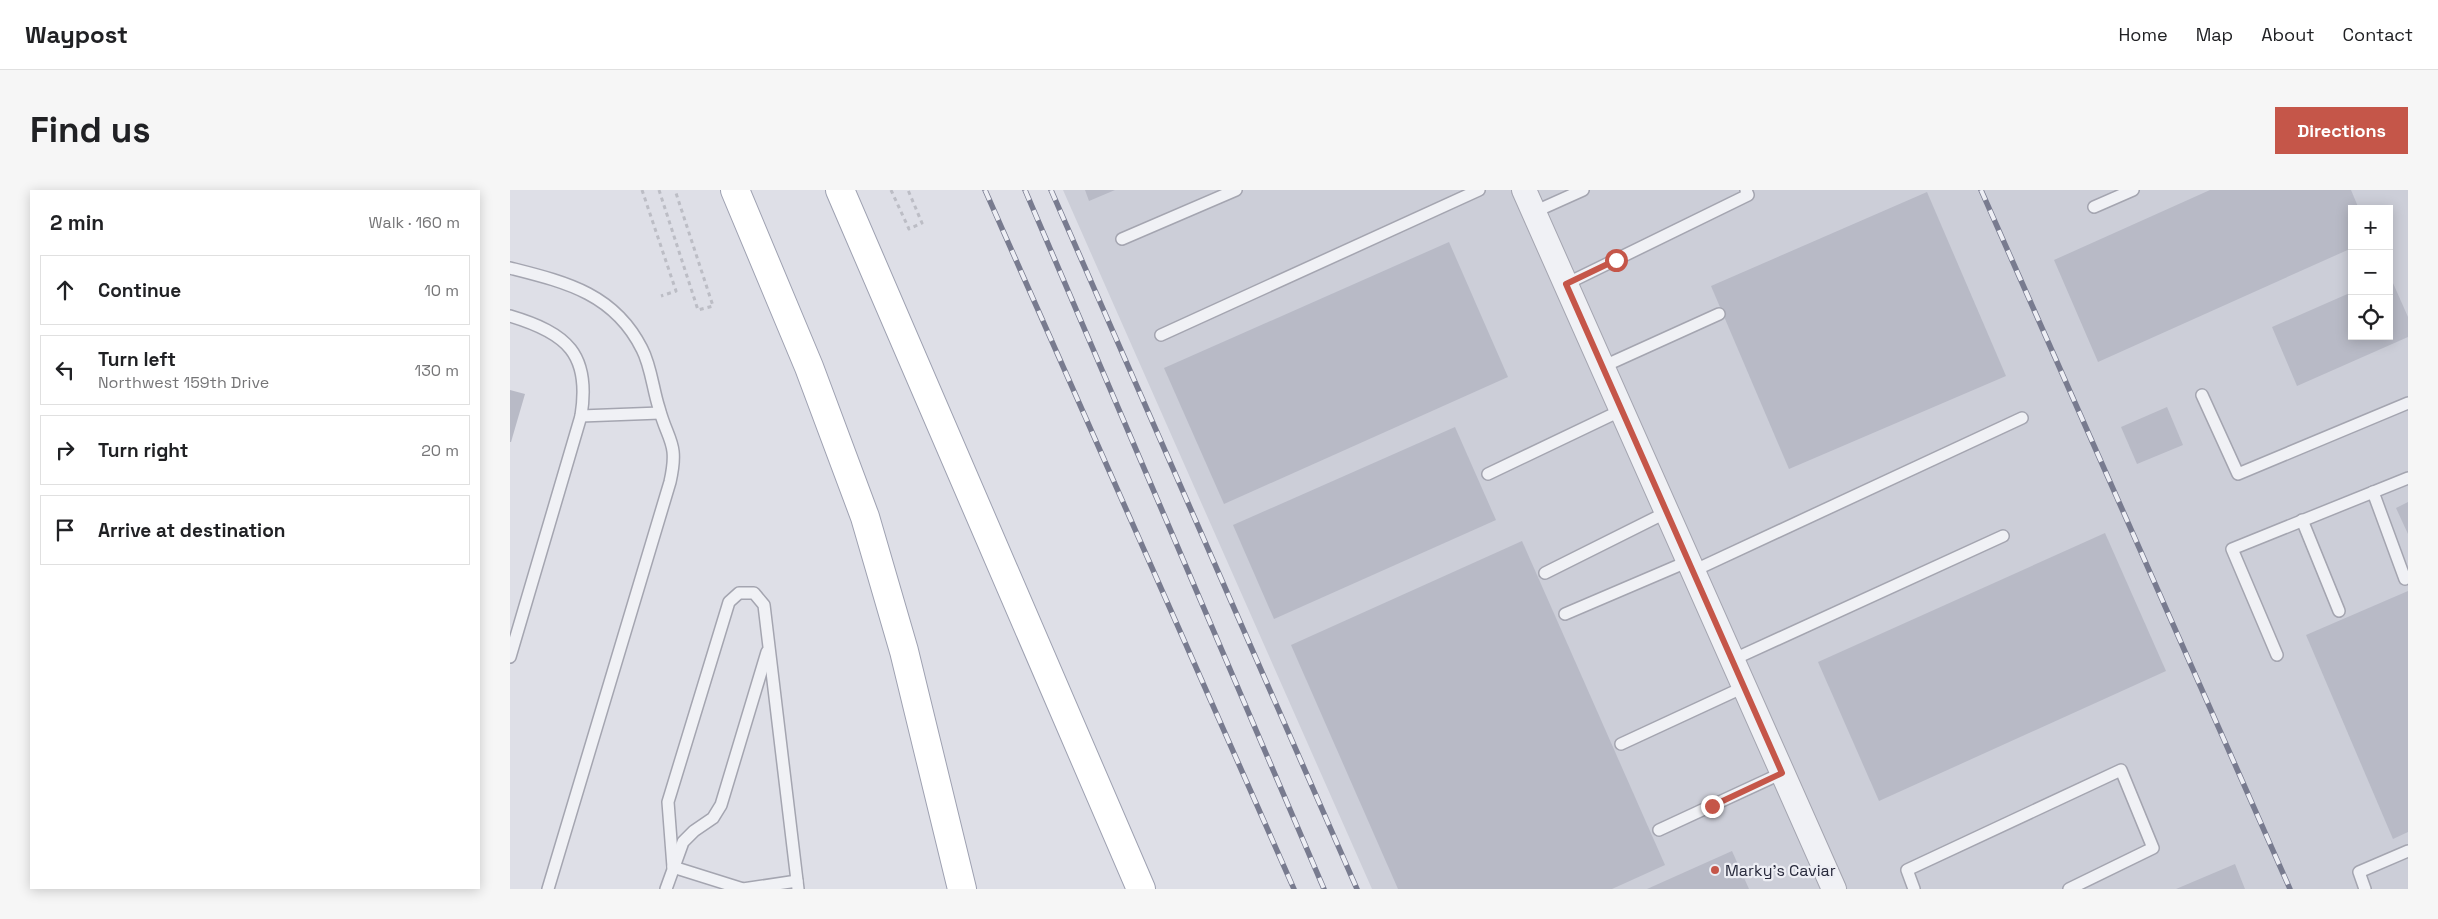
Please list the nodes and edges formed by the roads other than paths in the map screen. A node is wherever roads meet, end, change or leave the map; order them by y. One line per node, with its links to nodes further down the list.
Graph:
1 (736, 190): 49 (main road)
2 (840, 190): 50 (main road)
3 (1236, 190): 11 (lane)
4 (1479, 190): 16 (lane)
5 (1524, 190): 10 (street)
6 (1583, 190): 10 (lane)
7 (1746, 190): 13 (lane)
8 (2133, 190): 9 (lane)
9 (2094, 207)
10 (1534, 212): 13 (street)
11 (1122, 239)
12 (510, 268): 21 (lane)
13 (1566, 284): 17 (street)
14 (1719, 314): 17 (lane)
15 (510, 316): 22 (lane)
16 (1161, 335)
17 (1602, 367): 20 (street)
18 (2202, 396): 19 (lane)
19 (2408, 403)
20 (1622, 410): 24 (lane); 27 (street)
21 (660, 414): 22 (lane); 46 (lane)
22 (581, 416): 37 (lane)
23 (2022, 418): 30 (lane)
24 (1488, 474)
25 (2408, 478): 26 (lane)
26 (2373, 492): 28 (lane); 32 (lane)
27 (1666, 512): 30 (street); 31 (lane)
28 (2302, 520): 33 (lane); 36 (lane)
29 (2003, 536): 38 (lane)
30 (1691, 566): 34 (lane); 38 (street)
31 (1545, 574)
32 (2406, 579)
33 (2339, 611)
34 (1566, 614)
35 (768, 648): 44 (lane); 44 (lane); 45 (lane)
36 (2277, 655)
37 (510, 657)
38 (1732, 660): 39 (street)
39 (1744, 687): 40 (lane); 41 (street)
40 (1621, 744)
41 (1782, 773): 42 (lane); 51 (street)
42 (1659, 830)
43 (2408, 851): 54 (lane)
44 (673, 867): 47 (lane); 48 (lane)
45 (797, 885): 48 (lane)
46 (548, 889)
47 (666, 889)
48 (743, 889)
49 (962, 889)
50 (1141, 889)
51 (1834, 889)
52 (1914, 889): 53 (lane)
53 (2069, 889)
54 (2365, 889)

